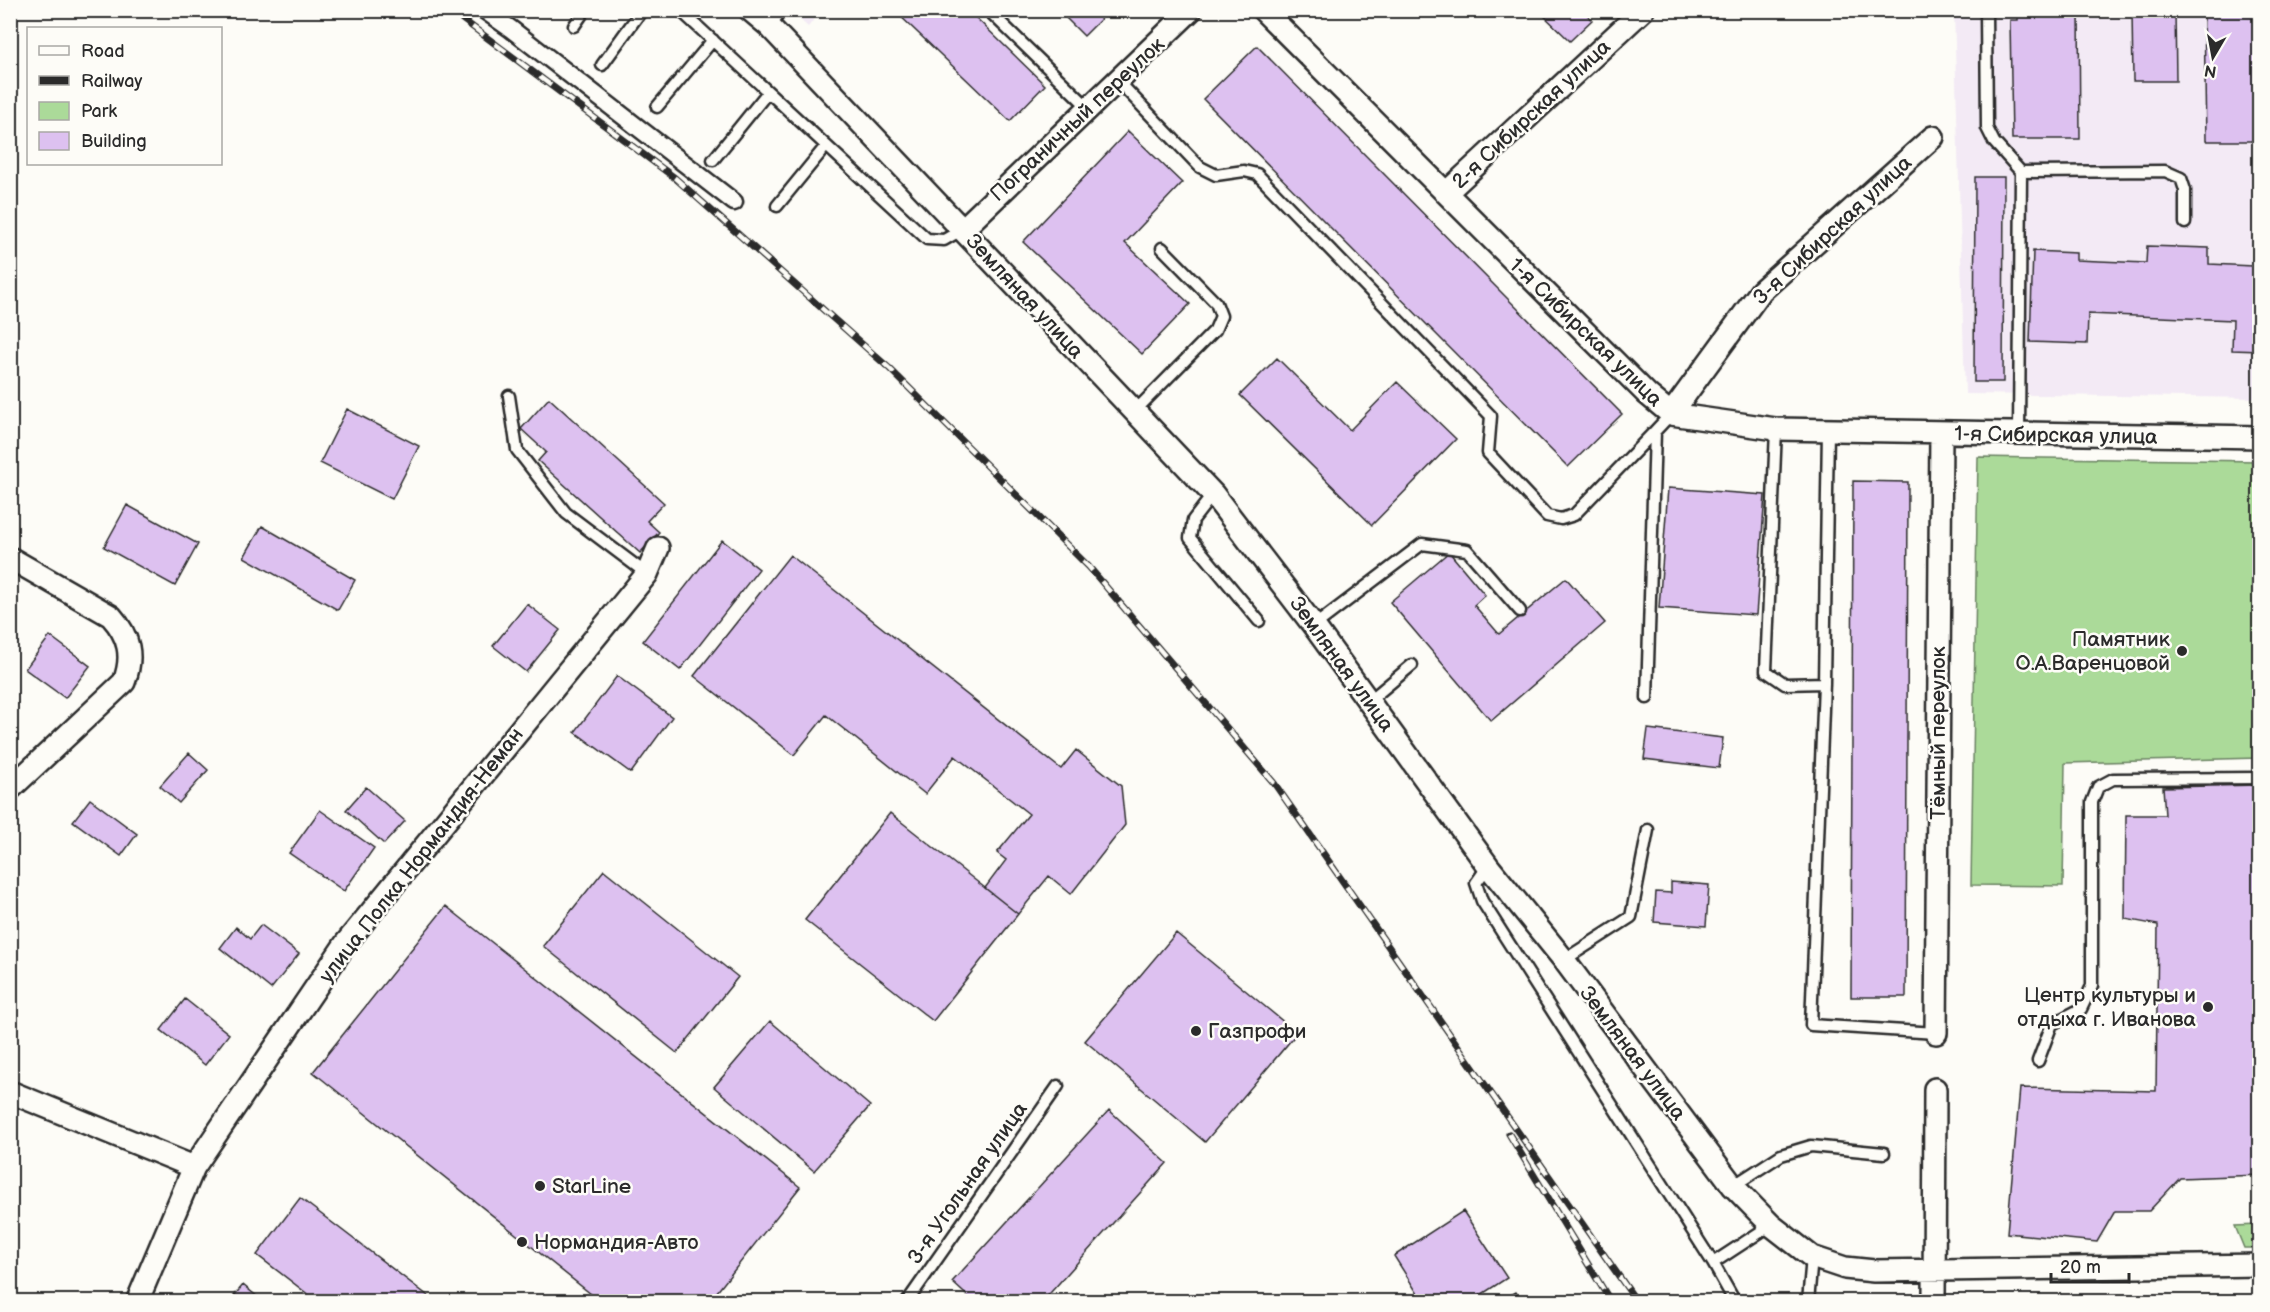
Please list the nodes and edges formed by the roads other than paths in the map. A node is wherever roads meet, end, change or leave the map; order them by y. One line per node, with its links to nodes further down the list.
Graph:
1 (483, 10): 24 (street)
2 (585, 10): 12 (lane)
3 (642, 10): 14 (lane)
4 (680, 10): 13 (lane)
5 (750, 10): 11 (street, Земляная улица)
6 (988, 10): 18 (lane)
7 (1191, 10): 15 (street, Пограничный переулок)
8 (1263, 10): 23 (street, 1-я Сибирская улица)
9 (1643, 10): 23 (street, 2-я Сибирская улица)
10 (1986, 10): 22 (lane)
11 (775, 18): 27 (street, Земляная улица)
12 (574, 26)
13 (713, 40): 16 (lane); 17 (lane)
14 (602, 65)
15 (1119, 82): 18 (street, Пограничный переулок); 34 (lane)
16 (768, 92): 20 (lane); 21 (lane)
17 (657, 107)
18 (1090, 109): 27 (street, Пограничный переулок)
19 (1933, 137): 31 (street, 3-я Сибирская улица)
20 (826, 146): 25 (lane); 27 (lane)
21 (712, 160)
22 (2020, 172): 26 (lane); 36 (lane)
23 (1446, 193): 31 (street, 1-я Сибирская улица)
24 (734, 202)
25 (777, 206)
26 (2185, 224)
27 (963, 229): 30 (street, Земляная улица)
28 (1162, 248): 30 (lane)
29 (509, 396): 41 (lane)
30 (1134, 412): 38 (street, Земляная улица)
31 (1671, 414): 32 (street, 1-я Сибирская улица); 34 (lane)
32 (1776, 429): 33 (street, 1-я Сибирская улица); 46 (lane)
33 (1828, 430): 35 (street, 1-я Сибирская улица); 46 (lane)
34 (1655, 431): 47 (lane)
35 (1941, 433): 36 (street, 1-я Сибирская улица); 54 (street, Тёмный переулок)
36 (2019, 434): 37 (street, 1-я Сибирская улица)
37 (2259, 437)
38 (1214, 494): 43 (lane); 44 (street, Земляная улица)
39 (658, 548): 41 (street, улица Полка Нормандия-Неман)
40 (10, 558): 50 (street)
41 (646, 574): 60 (street, улица Полка Нормандия-Неман)
42 (1520, 611): 44 (lane)
43 (1259, 621)
44 (1314, 626): 48 (street, Земляная улица)
45 (1412, 665): 48 (lane)
46 (1824, 683): 54 (lane)
47 (1647, 698)
48 (1369, 701): 52 (street, Земляная улица)
49 (2259, 778): 55 (lane)
50 (10, 789)
51 (1648, 830): 53 (lane)
52 (1488, 866): 53 (street, Земляная улица); 64 (lane)
53 (1564, 960): 61 (street, Земляная улица)
54 (1936, 1033)
55 (2038, 1061)
56 (1058, 1086): 68 (lane, 3-я Угольная улица)
57 (1935, 1089): 66 (street)
58 (10, 1092): 60 (street)
59 (1884, 1153): 61 (lane)
60 (194, 1167): 67 (street, улица Полка Нормандия-Неман)
61 (1733, 1186): 62 (street, Земляная улица)
62 (1771, 1225): 63 (street, Земляная улица); 64 (lane)
63 (1812, 1257): 66 (street, Земляная улица); 70 (lane)
64 (1713, 1263): 69 (lane)
65 (2259, 1265): 66 (street, Земляная улица)
66 (1934, 1272): 71 (street)
67 (137, 1302)
68 (907, 1302)
69 (1735, 1302)
70 (1808, 1302)
71 (1934, 1302)

